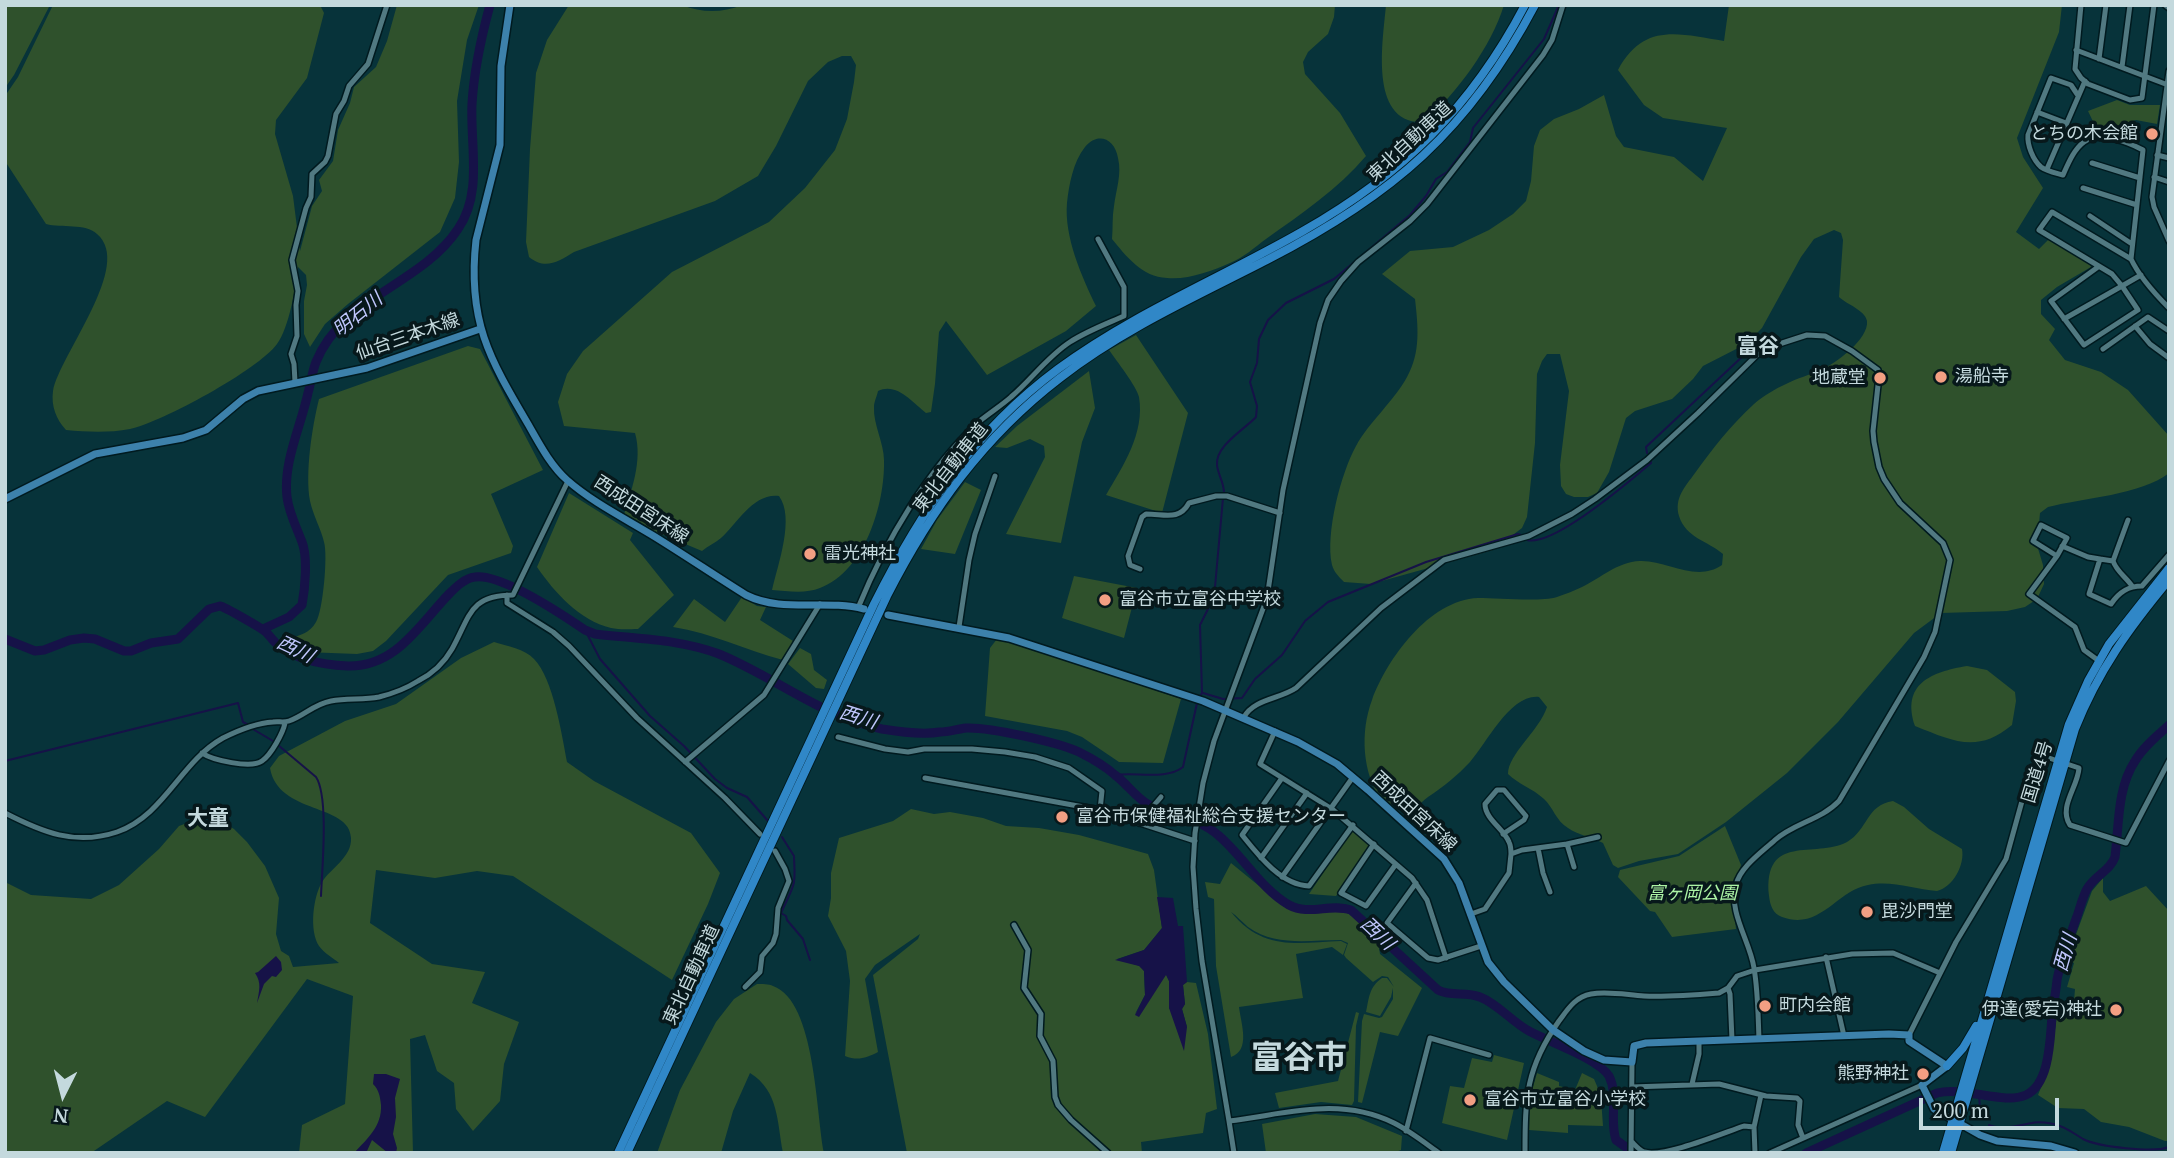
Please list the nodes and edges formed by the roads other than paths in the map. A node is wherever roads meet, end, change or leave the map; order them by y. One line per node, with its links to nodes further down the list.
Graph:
1 (387, 5): 45 (street)
2 (510, 5): 41 (main road, 仙台三本木線)
3 (1525, 5): 67 (highway, 東北自動車道)
4 (1535, 5): 67 (highway, 東北自動車道)
5 (1563, 5): 49 (street)
6 (2081, 5): 10 (street)
7 (2106, 5): 11 (street)
8 (2130, 5): 12 (street)
9 (2154, 5): 14 (street)
10 (2076, 50): 11 (street); 15 (street)
11 (2099, 59): 12 (street)
12 (2122, 67): 14 (street)
13 (2169, 71): 16 (street)
14 (2145, 76): 15 (street); 16 (street)
15 (2085, 81): 17 (street)
16 (2167, 85): 20 (street)
17 (2077, 94): 18 (street); 19 (street)
18 (2037, 112): 19 (street); 23 (street)
19 (2066, 123): 23 (street)
20 (2157, 155): 21 (street); 24 (street)
21 (2169, 158)
22 (2092, 163): 25 (street)
23 (2047, 169): 25 (street)
24 (2154, 177): 26 (street); 28 (street)
25 (2140, 178): 28 (street); 29 (street)
26 (2169, 182)
27 (2083, 188): 29 (street)
28 (2152, 190): 32 (street)
29 (2137, 205): 33 (street)
30 (2090, 216): 33 (street)
31 (1098, 239): 63 (street)
32 (2169, 241)
33 (2132, 244): 34 (street)
34 (2132, 259): 35 (street); 36 (street)
35 (2098, 267): 37 (street); 39 (street)
36 (2141, 275): 37 (street); 38 (street)
37 (2122, 286): 39 (street); 39 (street)
38 (2169, 308)
39 (2064, 319)
40 (2135, 326): 42 (street); 43 (street); 44 (street)
41 (480, 329): 45 (main road, 仙台三本木線); 47 (main road, 西成田宮床線)
42 (2169, 331)
43 (2103, 349)
44 (2169, 358)
45 (297, 382): 48 (main road, 仙台三本木線)
46 (995, 477): 65 (street)
47 (568, 481): 61 (street); 62 (main road, 西成田宮床線)
48 (5, 499)
49 (1280, 513): 57 (street); 68 (street)
50 (2128, 520): 55 (street)
51 (2062, 546): 53 (street); 53 (street); 54 (street)
52 (2169, 555): 60 (street)
53 (2057, 556): 66 (street)
54 (2100, 559): 55 (street); 59 (street)
55 (2113, 561): 59 (street)
56 (2169, 568): 60 (highway, 国道4号)
57 (1140, 569)
58 (2169, 580): 75 (highway, 国道4号)
59 (2132, 586): 60 (street)
60 (2146, 588): 66 (highway, 国道4号)
61 (508, 595): 71 (street); 77 (street)
62 (820, 604): 63 (main road, 西成田宮床線); 77 (street)
63 (861, 609)
64 (888, 615): 65 (main road, 西成田宮床線)
65 (958, 627): 68 (main road, 西成田宮床線)
66 (2099, 661): 75 (highway, 国道4号)
67 (834, 699): 70 (highway, 東北自動車道)
68 (1225, 710): 69 (main road, 西成田宮床線); 91 (street)
69 (1244, 718): 72 (main road, 西成田宮床線); 108 (street)
70 (824, 721): 132 (highway, 東北自動車道); 133 (highway, 東北自動車道)
71 (285, 723): 74 (street); 74 (street)
72 (1275, 731): 78 (main road, 西成田宮床線); 80 (street)
73 (838, 737): 84 (street)
74 (202, 753): 85 (street)
75 (2061, 761): 76 (street); 109 (street); 112 (highway, 国道4号)
76 (2169, 761)
77 (685, 762): 88 (street)
78 (1353, 777): 83 (street); 103 (main road, 西成田宮床線)
79 (925, 778): 84 (street)
80 (1282, 778): 81 (street); 97 (street)
81 (1307, 793): 83 (street); 97 (street)
82 (1161, 797): 86 (street)
83 (1332, 809): 87 (street); 100 (street)
84 (1100, 810): 86 (street)
85 (5, 813)
86 (1141, 820): 91 (street)
87 (1353, 825): 92 (street); 100 (street)
88 (760, 834)
89 (1503, 834): 89 (street); 96 (street)
90 (1598, 837): 93 (street)
91 (1195, 841): 126 (street)
92 (1374, 844): 98 (street); 98 (street)
93 (1567, 844): 94 (street); 99 (street)
94 (1538, 848): 96 (street); 102 (street)
95 (775, 851): 110 (street)
96 (1511, 854): 103 (street)
97 (1261, 858): 100 (street)
98 (1396, 863): 101 (street)
99 (1574, 867)
100 (1282, 877)
101 (1416, 883): 107 (street); 107 (street)
102 (1549, 892)
103 (1471, 914): 105 (main road, 西成田宮床線)
104 (1014, 925): 134 (street)
105 (1481, 946): 107 (street); 113 (main road, 西成田宮床線)
106 (1826, 957): 108 (street); 109 (street); 115 (street)
107 (1446, 958)
108 (1755, 970): 111 (street); 116 (street)
109 (1940, 973): 114 (street)
110 (745, 987)
111 (1728, 988): 113 (street); 117 (street)
112 (1989, 1010): 121 (highway); 127 (highway)
113 (1552, 1032): 120 (main road, 西成田宮床線); 137 (street)
114 (1909, 1035): 115 (main road); 121 (main road)
115 (1844, 1036): 116 (main road)
116 (1759, 1039): 117 (main road)
117 (1732, 1040): 118 (main road)
118 (1699, 1041): 120 (main road); 122 (street)
119 (1489, 1055): 129 (street)
120 (1632, 1062): 123 (street)
121 (1947, 1066): 124 (main road)
122 (1692, 1084): 123 (street); 125 (street)
123 (1632, 1087): 131 (street)
124 (1923, 1087): 127 (main road); 130 (street)
125 (1761, 1095): 128 (street); 130 (street)
126 (1229, 1121): 129 (street); 135 (street)
127 (1956, 1122): 140 (highway); 141 (highway); 142 (main road)
128 (1754, 1127): 131 (street); 138 (street)
129 (1406, 1131): 136 (street)
130 (1803, 1138): 139 (street)
131 (1632, 1147)
132 (618, 1153)
133 (627, 1153)
134 (1108, 1153)
135 (1234, 1153)
136 (1439, 1153)
137 (1525, 1153)
138 (1755, 1153)
139 (1770, 1153)
140 (1943, 1153)
141 (1951, 1153)
142 (2075, 1153)

